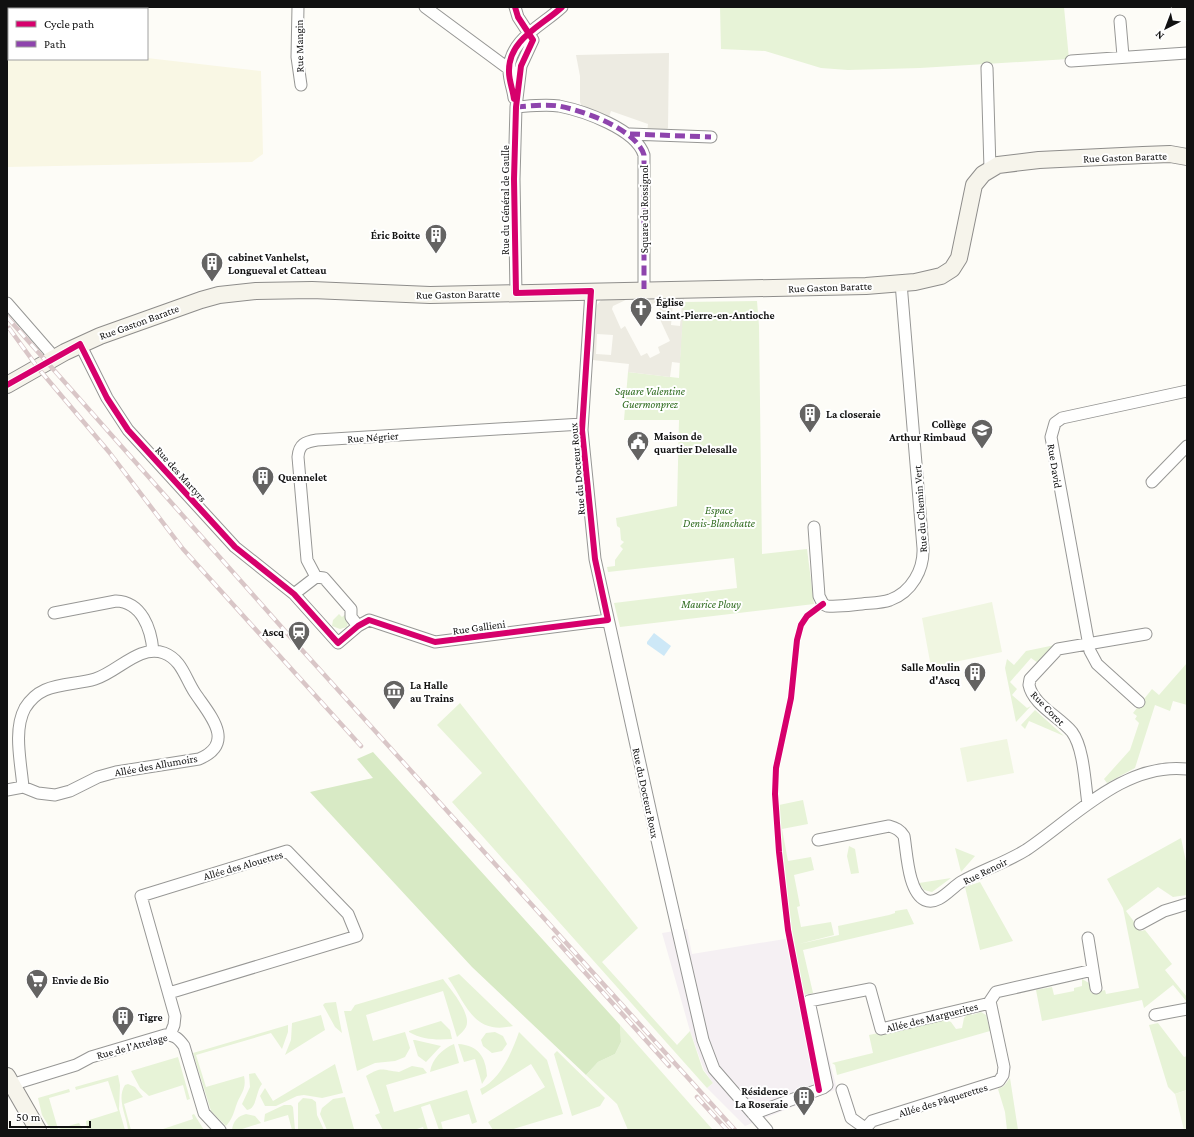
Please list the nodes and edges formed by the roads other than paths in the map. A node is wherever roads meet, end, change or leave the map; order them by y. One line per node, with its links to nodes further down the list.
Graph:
1 (298, 7): 13 (street, Rue Mangin)
2 (425, 7): 11 (street)
3 (515, 7): 6 (street)
4 (562, 7): 6 (street)
5 (1120, 21): 8 (street)
6 (529, 33): 11 (street, Rue du Général de Gaulle); 12 (street, Rue du Général de Gaulle)
7 (1187, 53): 8 (street)
8 (1123, 56): 9 (street)
9 (1071, 61)
10 (987, 68): 18 (street)
11 (509, 70): 12 (street); 14 (street, Rue du Général de Gaulle)
12 (520, 74): 14 (street, Rue du Général de Gaulle)
13 (301, 85)
14 (521, 107): 15 (street, Square du Rossignol); 22 (street, Rue du Général de Gaulle)
15 (630, 134): 16 (street, Square du Rossignol); 20 (street, Square du Rossignol)
16 (711, 137)
17 (1187, 157): 18 (street, Rue Gaston Baratte)
18 (990, 169): 19 (street, Rue Gaston Baratte)
19 (901, 283): 20 (street, Rue Gaston Baratte); 31 (street, Rue du Chemin Vert)
20 (644, 289): 21 (street, Rue Gaston Baratte)
21 (592, 291): 22 (street, Rue Gaston Baratte); 28 (street, Rue du Docteur Roux)
22 (516, 293): 24 (street, Rue Gaston Baratte)
23 (7, 303): 25 (street)
24 (80, 344): 25 (street, Rue Gaston Baratte); 33 (street, Rue des Martyrs)
25 (55, 358): 26 (street, Rue Gaston Baratte)
26 (7, 386)
27 (1187, 391): 38 (street, Rue David)
28 (582, 424): 32 (street, Rue Négrier); 35 (street, Rue du Docteur Roux)
29 (1187, 446): 30 (street)
30 (1152, 482)
31 (814, 527)
32 (316, 577): 33 (street); 36 (street)
33 (294, 594): 36 (street, Rue des Martyrs)
34 (54, 613): 39 (street)
35 (608, 620): 36 (street, Rue Gallieni); 58 (street, Rue du Docteur Roux)
36 (358, 626)
37 (1146, 634): 38 (street)
38 (1088, 644): 40 (street, Rue David); 44 (street, Rue Corot)
39 (153, 651): 42 (street); 42 (street, Allée des Allumoirs)
40 (1139, 702)
41 (1187, 769): 44 (street, Rue Renoir)
42 (23, 786): 43 (street)
43 (7, 790)
44 (1088, 804): 45 (street, Rue Renoir)
45 (818, 840)
46 (1187, 904): 47 (street)
47 (1140, 924)
48 (1088, 938): 49 (street)
49 (1093, 970): 50 (street); 52 (street)
50 (1096, 988)
51 (169, 993): 51 (street, Allée des Alouettes); 55 (street, Allée des Alouettes)
52 (990, 1003): 58 (street, Allée des Marguerites); 59 (street, Allée des Pâquerettes)
53 (1187, 1009): 54 (street)
54 (1155, 1015)
55 (170, 1034): 56 (street, Rue de l'Attelage); 61 (street, Rue de l'Attelage)
56 (9, 1080): 60 (street)
57 (842, 1090): 59 (street, Allée des Pâquerettes)
58 (753, 1114): 62 (street, Rue du Docteur Roux)
59 (864, 1129)
60 (38, 1130)
61 (220, 1130)
62 (767, 1130)

